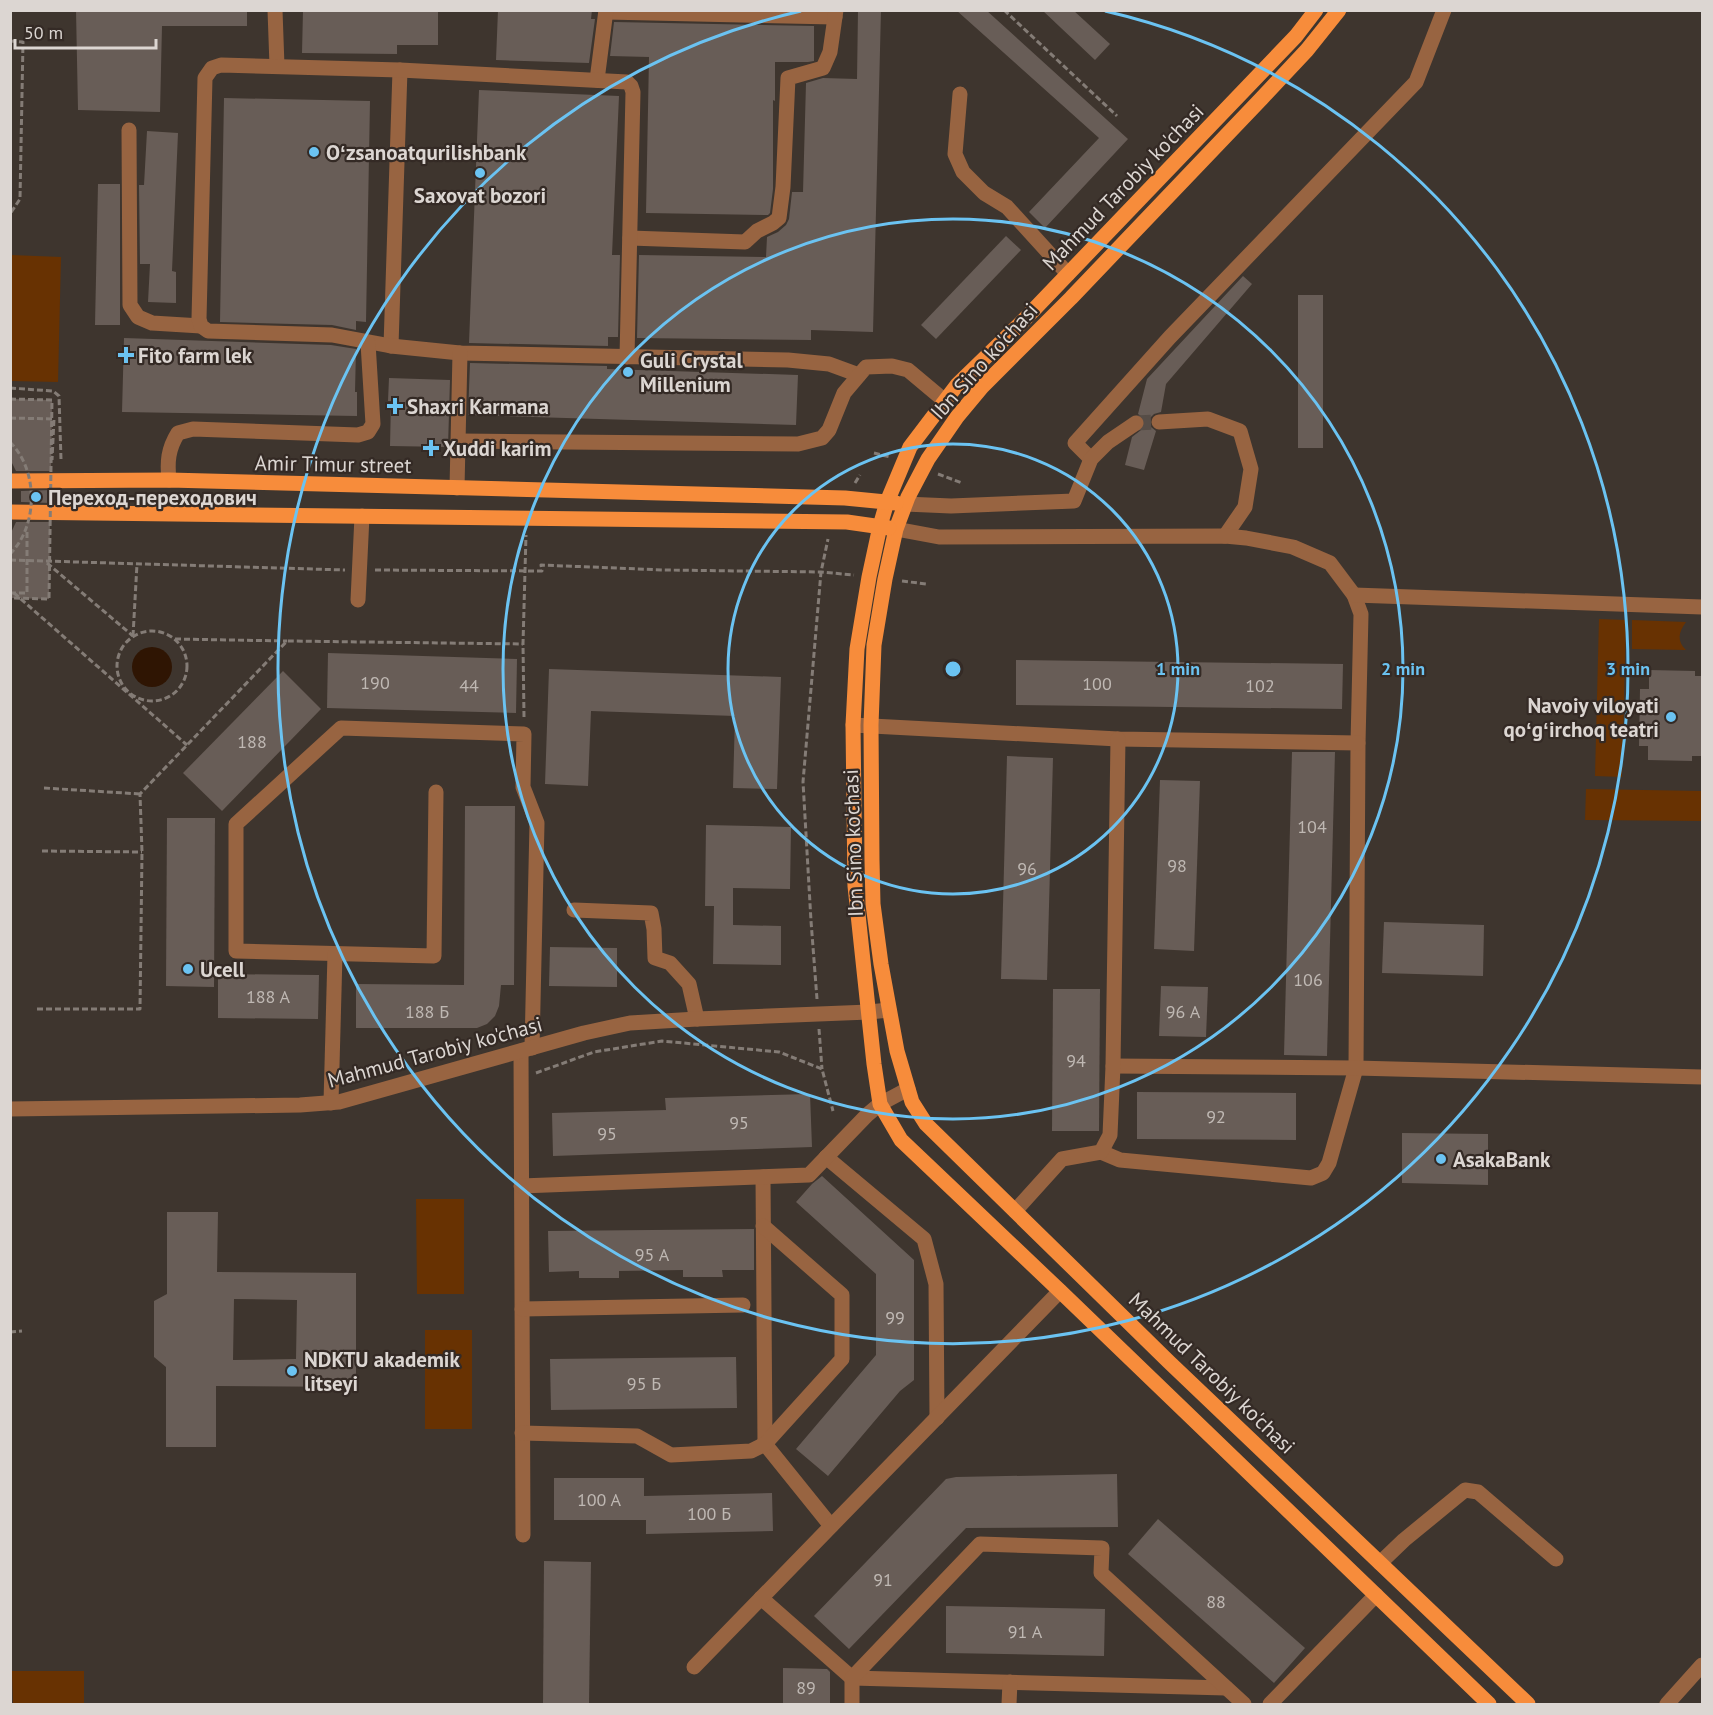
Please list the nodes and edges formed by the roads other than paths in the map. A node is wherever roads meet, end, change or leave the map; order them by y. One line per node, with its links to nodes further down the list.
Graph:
1 (275, 10): 7 (street)
2 (1316, 10): 13 (main road, Mahmud Tarobiy ko'chasi)
3 (1339, 10): 29 (main road, Ibn Sino ko'chasi)
4 (1444, 10): 24 (street)
5 (606, 11): 6 (street); 9 (street)
6 (835, 14): 12 (street)
7 (277, 66): 8 (street); 14 (street)
8 (400, 70): 9 (street); 16 (street)
9 (597, 80): 12 (street)
10 (960, 94): 13 (street)
11 (129, 130): 14 (street)
12 (630, 238): 18 (street)
13 (1068, 274): 20 (main road, Mahmud Tarobiy ko'chasi)
14 (201, 326): 15 (street)
15 (368, 343): 16 (street); 25 (street)
16 (391, 346): 17 (street)
17 (460, 353): 18 (street); 23 (street)
18 (627, 357): 19 (street)
19 (859, 375): 20 (street); 23 (street)
20 (945, 401): 28 (main road, Mahmud Tarobiy ko'chasi)
21 (1159, 422): 34 (street)
22 (1136, 423): 24 (street)
23 (459, 441): 27 (street)
24 (1091, 459): 29 (street)
25 (169, 480): 26 (main road, Amir Timur street); 27 (main road, Amir Timur street)
26 (10, 481)
27 (458, 488): 28 (main road, Amir Timur street)
28 (887, 502): 29 (main road, Amir Timur street); 32 (main road, Mahmud Tarobiy ko'chasi)
29 (905, 504): 33 (main road, Ibn Sino ko'chasi)
30 (10, 512): 31 (main road)
31 (362, 516): 32 (main road); 36 (street)
32 (880, 526): 33 (main road); 38 (main road, Mahmud Tarobiy ko'chasi)
33 (896, 529): 34 (street); 39 (main road, Ibn Sino ko'chasi)
34 (1225, 536): 35 (street)
35 (1354, 595): 37 (street); 41 (street)
36 (358, 600)
37 (1702, 606)
38 (853, 724): 39 (street); 46 (main road, Mahmud Tarobiy ko'chasi)
39 (871, 725): 40 (street); 45 (main road, Ibn Sino ko'chasi)
40 (1118, 739): 41 (street); 50 (street)
41 (1358, 743): 51 (street)
42 (436, 792): 44 (street)
43 (574, 910): 47 (street)
44 (335, 954): 48 (street); 54 (street)
45 (889, 1010): 46 (street, Mahmud Tarobiy ko'chasi); 49 (main road, Ibn Sino ko'chasi)
46 (869, 1012): 47 (street, Mahmud Tarobiy ko'chasi); 55 (main road, Mahmud Tarobiy ko'chasi)
47 (697, 1019): 48 (street, Mahmud Tarobiy ko'chasi)
48 (527, 1050): 54 (street, Mahmud Tarobiy ko'chasi); 60 (street)
49 (897, 1051): 53 (main road, Mahmud Tarobiy ko'chasi)
50 (1113, 1066): 51 (street); 57 (street)
51 (1356, 1068): 52 (street); 57 (street)
52 (1702, 1077)
53 (908, 1089): 55 (street); 61 (main road, Mahmud Tarobiy ko'chasi)
54 (331, 1103): 56 (street, Mahmud Tarobiy ko'chasi)
55 (880, 1104): 58 (street); 63 (main road, Mahmud Tarobiy ko'chasi)
56 (10, 1109)
57 (1101, 1152): 61 (street)
58 (826, 1157): 59 (street); 66 (street)
59 (763, 1177): 60 (street); 62 (street)
60 (521, 1186): 65 (street)
61 (1015, 1211): 72 (main road, Mahmud Tarobiy ko'chasi)
62 (763, 1226): 68 (street); 68 (street)
63 (1060, 1291): 66 (street); 73 (main road, Mahmud Tarobiy ko'chasi)
64 (742, 1305): 65 (street)
65 (522, 1309): 67 (street)
66 (937, 1418): 69 (street)
67 (522, 1433): 68 (street); 70 (street)
68 (765, 1444): 69 (street)
69 (831, 1526): 74 (street)
70 (523, 1535)
71 (1556, 1559): 72 (street)
72 (1380, 1563): 85 (main road, Mahmud Tarobiy ko'chasi)
73 (1376, 1595): 83 (street); 84 (main road, Mahmud Tarobiy ko'chasi)
74 (761, 1598): 76 (street); 77 (street)
75 (1702, 1665): 86 (street)
76 (694, 1667)
77 (852, 1678): 78 (street); 79 (street); 80 (street)
78 (1010, 1682): 79 (street); 81 (street)
79 (1226, 1688): 82 (street)
80 (852, 1704)
81 (1009, 1704)
82 (1244, 1704)
83 (1270, 1704)
84 (1489, 1704)
85 (1527, 1704)
86 (1667, 1704)

